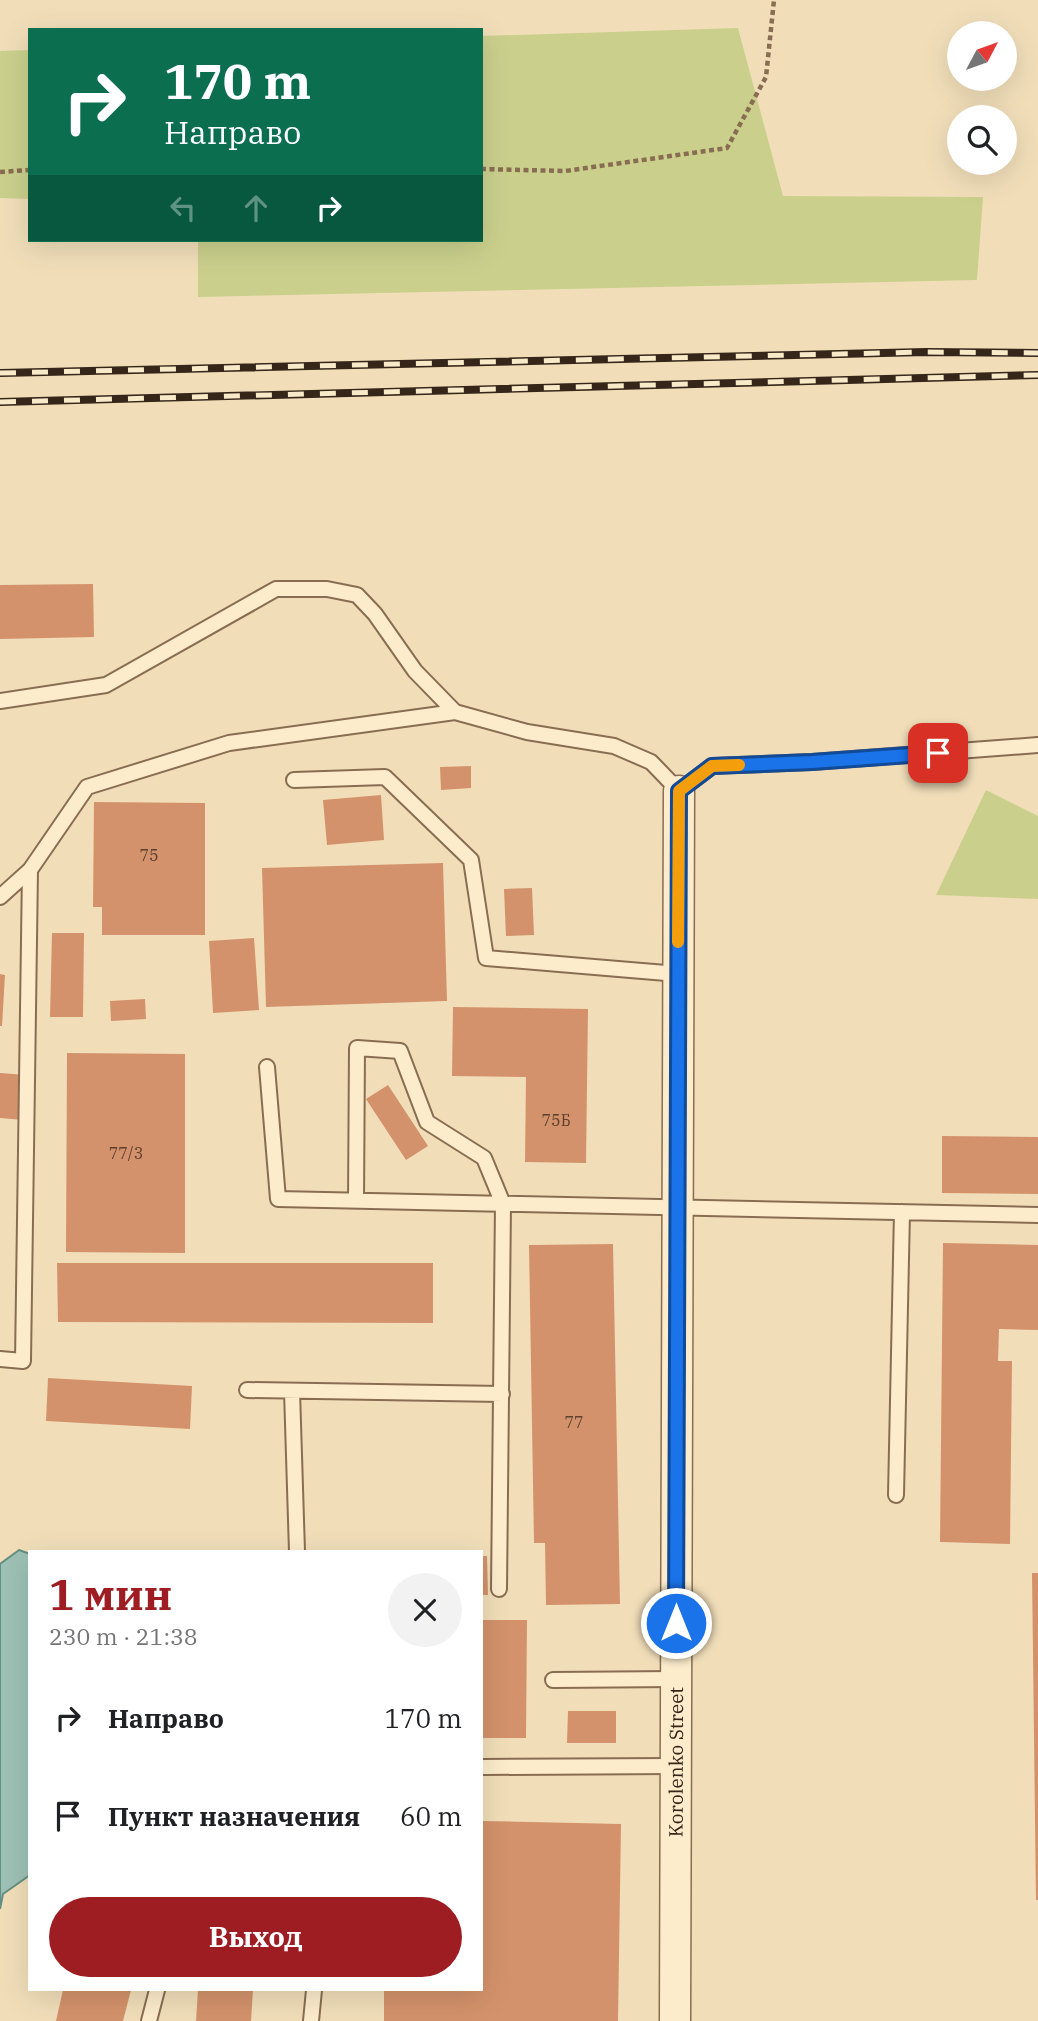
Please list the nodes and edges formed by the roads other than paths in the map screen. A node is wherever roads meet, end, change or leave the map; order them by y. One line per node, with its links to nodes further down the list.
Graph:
1 (0, 701): 2 (lane)
2 (455, 712): 5 (lane); 6 (lane)
3 (1038, 745): 5 (lane)
4 (294, 780): 8 (lane)
5 (679, 791): 8 (street, Korolenko Street)
6 (30, 870): 7 (lane); 15 (lane)
7 (0, 897)
8 (678, 974): 12 (street, Korolenko Street)
9 (267, 1068): 10 (lane)
10 (356, 1200): 11 (lane); 11 (lane)
11 (503, 1204): 12 (lane); 18 (lane)
12 (677, 1208): 13 (lane); 22 (street, Korolenko Street)
13 (902, 1212): 14 (lane); 19 (lane)
14 (1038, 1215)
15 (0, 1359)
16 (247, 1390): 17 (lane)
17 (292, 1391): 18 (lane); 20 (lane)
18 (502, 1394): 21 (lane)
19 (897, 1495)
20 (297, 1550)
21 (499, 1589)
22 (676, 1679): 23 (lane); 24 (street, Korolenko Street)
23 (553, 1680)
24 (676, 1766): 25 (lane); 30 (street, Korolenko Street)
25 (484, 1767)
26 (157, 1991): 28 (lane)
27 (314, 1991): 29 (lane)
28 (149, 2021)
29 (310, 2021)
30 (675, 2021)

